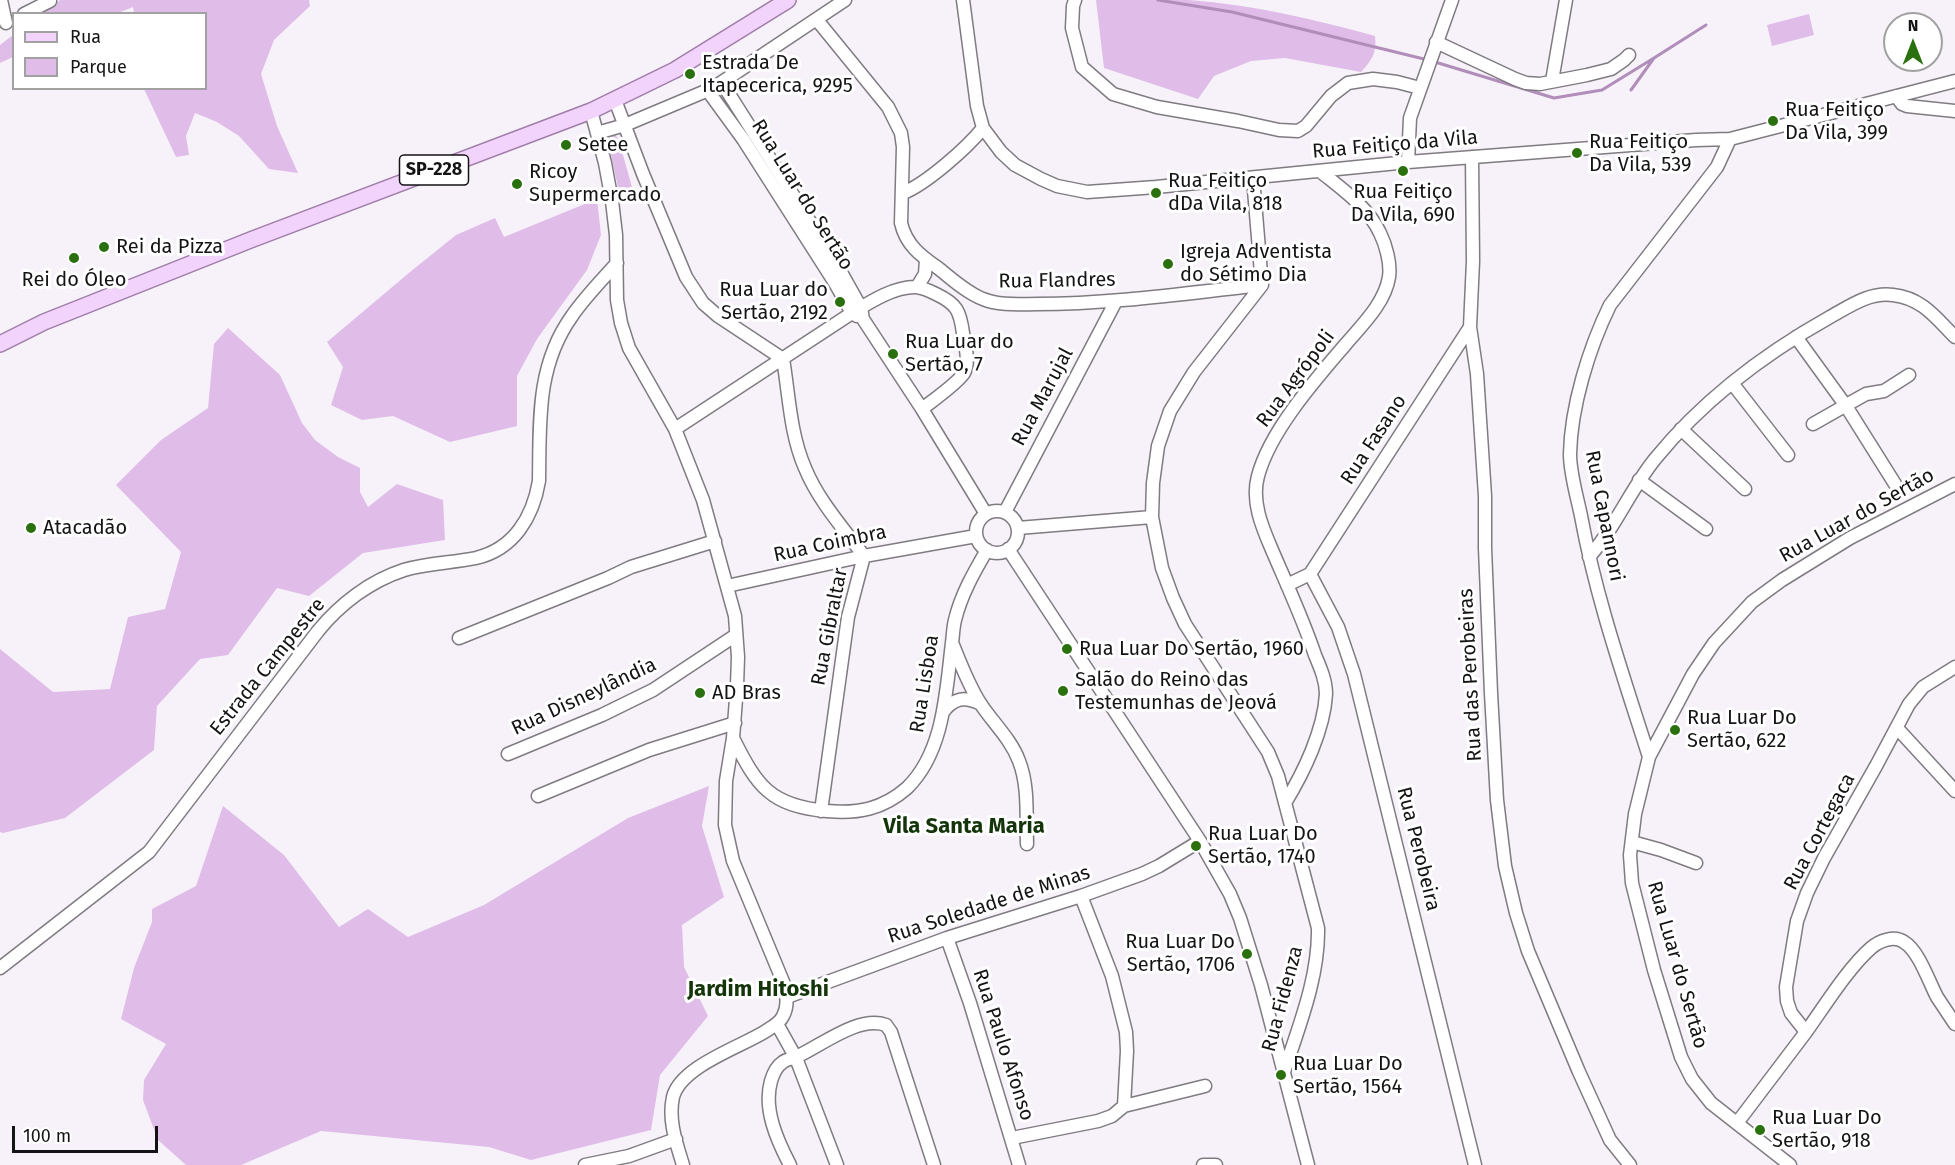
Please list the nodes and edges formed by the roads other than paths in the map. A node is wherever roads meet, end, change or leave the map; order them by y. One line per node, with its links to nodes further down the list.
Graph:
1 (1, 0): 11 (street)
2 (788, 0): 19 (main road, SP-228)
3 (845, 0): 10 (street)
4 (963, 0): 24 (street, Rua Feitiço da Vila)
5 (1075, 0): 17 (street)
6 (1450, 0): 12 (street)
7 (1566, 0): 14 (street)
8 (50, 1): 9 (street)
9 (28, 12)
10 (817, 20): 16 (street); 32 (street, Rua Flandres)
11 (7, 24)
12 (1436, 42): 14 (street); 17 (street)
13 (1629, 55): 14 (street)
14 (1552, 81)
15 (1955, 81): 20 (street)
16 (722, 83): 18 (street); 28 (street, Rua Luar do Sertão)
17 (1420, 88): 29 (street)
18 (708, 90): 23 (street); 28 (street, Rua Luar do Sertão)
19 (615, 100): 21 (main road, SP-228); 23 (street)
20 (1899, 100): 22 (street); 26 (street, Rua Feitiço da Vila)
21 (591, 111): 25 (street); 41 (main road, SP-228)
22 (1955, 111)
23 (625, 125): 25 (street); 47 (street)
24 (984, 128): 31 (street, Rua Feitiço da Vila); 32 (street)
25 (597, 133): 34 (street)
26 (1730, 139): 27 (street, Rua Feitiço da Vila); 70 (street, Rua Capannori)
27 (1472, 157): 29 (street, Rua Feitiço da Vila); 42 (street, Rua das Perobeiras)
28 (763, 159): 40 (street, Rua Luar do Sertão)
29 (1408, 162): 30 (street, Rua Feitiço da Vila)
30 (1321, 171): 31 (street, Rua Feitiço da Vila); 72 (street, Rua Agrópoli)
31 (1253, 178): 35 (street)
32 (903, 192): 33 (street, Rua Flandres)
33 (926, 260): 36 (street, Rua Flandres); 37 (street)
34 (617, 263): 53 (street); 95 (street, Estrada Campestre)
35 (1262, 285): 38 (street, Rua Flandres); 62 (street, Rua Fidenza)
36 (961, 286): 38 (street, Rua Flandres); 39 (street)
37 (917, 287): 39 (street); 40 (street)
38 (1116, 300): 60 (street, Rua Marujal)
39 (953, 304): 51 (street)
40 (859, 314): 47 (street); 51 (street, Rua Luar do Sertão)
41 (44, 322): 43 (main road, SP-228); 46 (main road, SP-228)
42 (1470, 327): 71 (street, Rua Fasano); 117 (street, Rua das Perobeiras)
43 (0, 335)
44 (1796, 337): 45 (street); 49 (street); 50 (street)
45 (1955, 337)
46 (0, 344)
47 (783, 359): 53 (street); 69 (street, Rua Gibraltar)
48 (1909, 375): 50 (street)
49 (1732, 383): 54 (street); 55 (street)
50 (1845, 406): 52 (street); 57 (street)
51 (922, 409): 61 (street, Rua Luar do Sertão)
52 (1813, 424)
53 (675, 429): 66 (street)
54 (1682, 429): 56 (street); 59 (street)
55 (1788, 455)
56 (1640, 480): 64 (street); 70 (street)
57 (1895, 483)
58 (1955, 484): 84 (street, Rua Luar do Sertão)
59 (1745, 489)
60 (1005, 512): 61 (street); 63 (street)
61 (986, 514): 65 (street)
62 (1152, 517): 63 (street); 87 (street, Rua Fidenza)
63 (1018, 528): 67 (street)
64 (1706, 530)
65 (976, 536): 68 (street); 69 (street, Rua Coimbra)
66 (715, 541): 73 (street); 75 (street)
67 (1008, 549): 68 (street); 89 (street)
68 (987, 550): 76 (street, Rua Lisboa)
69 (864, 556): 73 (street, Rua Coimbra); 88 (street, Rua Gibraltar)
70 (1589, 557): 84 (street, Rua Capannori)
71 (1310, 574): 72 (street); 116 (street, Rua Perobeira)
72 (1287, 585): 87 (street, Rua Agrópoli)
73 (727, 586): 74 (street)
74 (736, 634): 80 (street); 83 (street, Rua Disneylândia)
75 (459, 638)
76 (952, 644): 78 (street); 79 (street, Rua Lisboa)
77 (1955, 667): 81 (street, Rua Cortegaca)
78 (981, 704): 79 (street); 91 (street)
79 (942, 714): 88 (street, Rua Lisboa)
80 (735, 723): 82 (street); 86 (street)
81 (1897, 728): 85 (street); 99 (street, Rua Cortegaca)
82 (733, 738): 88 (street, Rua Lisboa); 96 (street)
83 (508, 754)
84 (1649, 757): 90 (street, Rua Luar do Sertão)
85 (1955, 790)
86 (538, 796)
87 (1285, 803): 101 (street, Rua Fidenza)
88 (821, 811)
89 (1200, 841): 93 (street, Rua Soledade de Minas); 101 (street)
90 (1632, 842): 92 (street); 104 (street, Rua Luar do Sertão)
91 (1027, 844)
92 (1696, 863)
93 (1081, 896): 94 (street, Rua Soledade de Minas); 103 (street)
94 (946, 938): 96 (street, Rua Soledade de Minas); 105 (street, Rua Paulo Afonso)
95 (0, 968)
96 (786, 997): 97 (street)
97 (777, 1024): 100 (street); 106 (street)
98 (1955, 1024): 99 (street)
99 (1806, 1032): 104 (street)
100 (790, 1059): 109 (street); 110 (street); 111 (street)
101 (1284, 1072): 115 (street)
102 (1205, 1086): 103 (street)
103 (1124, 1106): 105 (street)
104 (1737, 1123): 118 (street, Rua Luar do Sertão)
105 (1012, 1138): 112 (street, Rua Paulo Afonso)
106 (676, 1139): 107 (street); 108 (street)
107 (585, 1165)
108 (683, 1165)
109 (790, 1165)
110 (837, 1165)
111 (934, 1165)
112 (1019, 1165)
113 (1204, 1165): 114 (street)
114 (1216, 1165)
115 (1308, 1165)
116 (1475, 1165)
117 (1630, 1165)
118 (1790, 1165)

